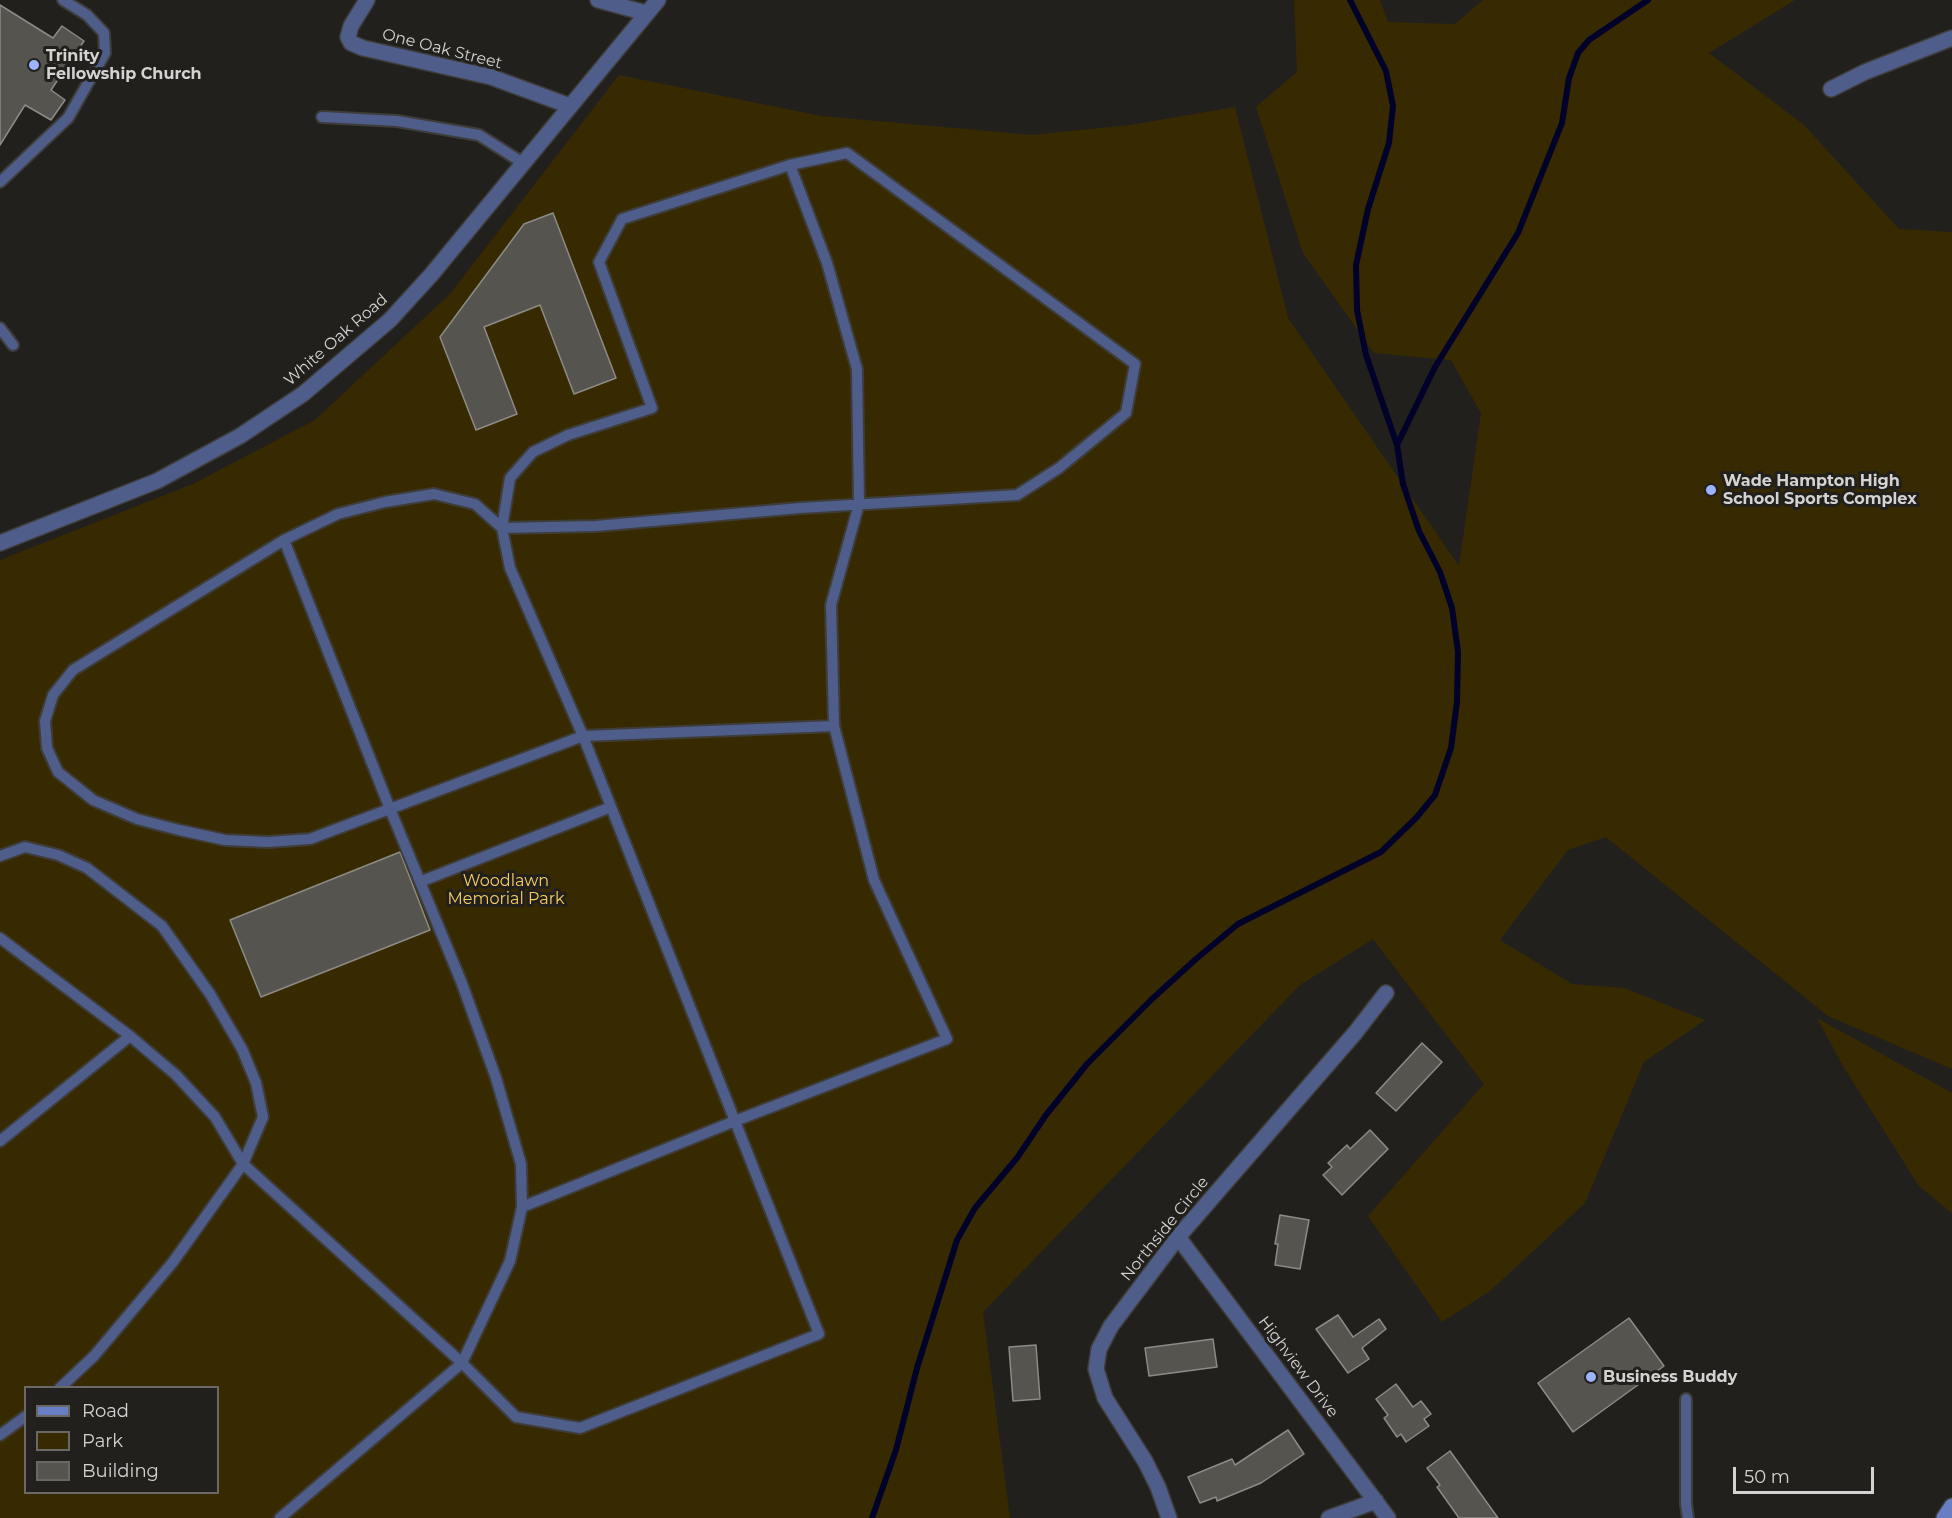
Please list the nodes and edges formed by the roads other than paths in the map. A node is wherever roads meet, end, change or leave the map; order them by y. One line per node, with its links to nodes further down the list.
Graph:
1 (63, 0): 12 (lane)
2 (367, 0): 8 (street, One Oak Street)
3 (598, 0): 5 (street)
4 (658, 0): 5 (street, White Oak Road)
5 (646, 14): 8 (street, White Oak Road)
6 (1952, 38): 7 (street)
7 (1831, 89)
8 (570, 106): 10 (street, White Oak Road)
9 (322, 117): 10 (lane)
10 (523, 163): 18 (street, White Oak Road)
11 (790, 165): 15 (lane); 15 (lane); 16 (lane)
12 (0, 182)
13 (0, 327): 14 (lane)
14 (13, 345)
15 (859, 504): 16 (lane); 19 (lane)
16 (502, 528): 17 (lane); 20 (lane)
17 (284, 540): 22 (lane); 22 (lane)
18 (0, 543)
19 (834, 726): 20 (lane); 28 (lane)
20 (584, 736): 21 (lane); 22 (lane)
21 (611, 807): 24 (lane); 28 (lane)
22 (390, 809): 24 (lane)
23 (0, 856): 30 (lane)
24 (422, 881): 31 (lane)
25 (0, 938): 27 (lane)
26 (1386, 993): 32 (street, Northside Circle)
27 (130, 1036): 29 (lane); 30 (lane)
28 (735, 1120): 31 (lane); 33 (lane)
29 (0, 1141)
30 (243, 1164): 33 (lane); 34 (lane)
31 (522, 1207): 33 (lane)
32 (1178, 1238): 38 (street, Highview Drive); 41 (street, Northside Circle)
33 (462, 1363): 40 (lane)
34 (62, 1386)
35 (1686, 1399): 44 (lane)
36 (24, 1417): 37 (lane)
37 (0, 1435)
38 (1376, 1501): 42 (street); 43 (street, Highview Drive)
39 (1952, 1506): 45 (street)
40 (280, 1518)
41 (1169, 1518)
42 (1329, 1518)
43 (1388, 1518)
44 (1688, 1518)
45 (1944, 1518)

